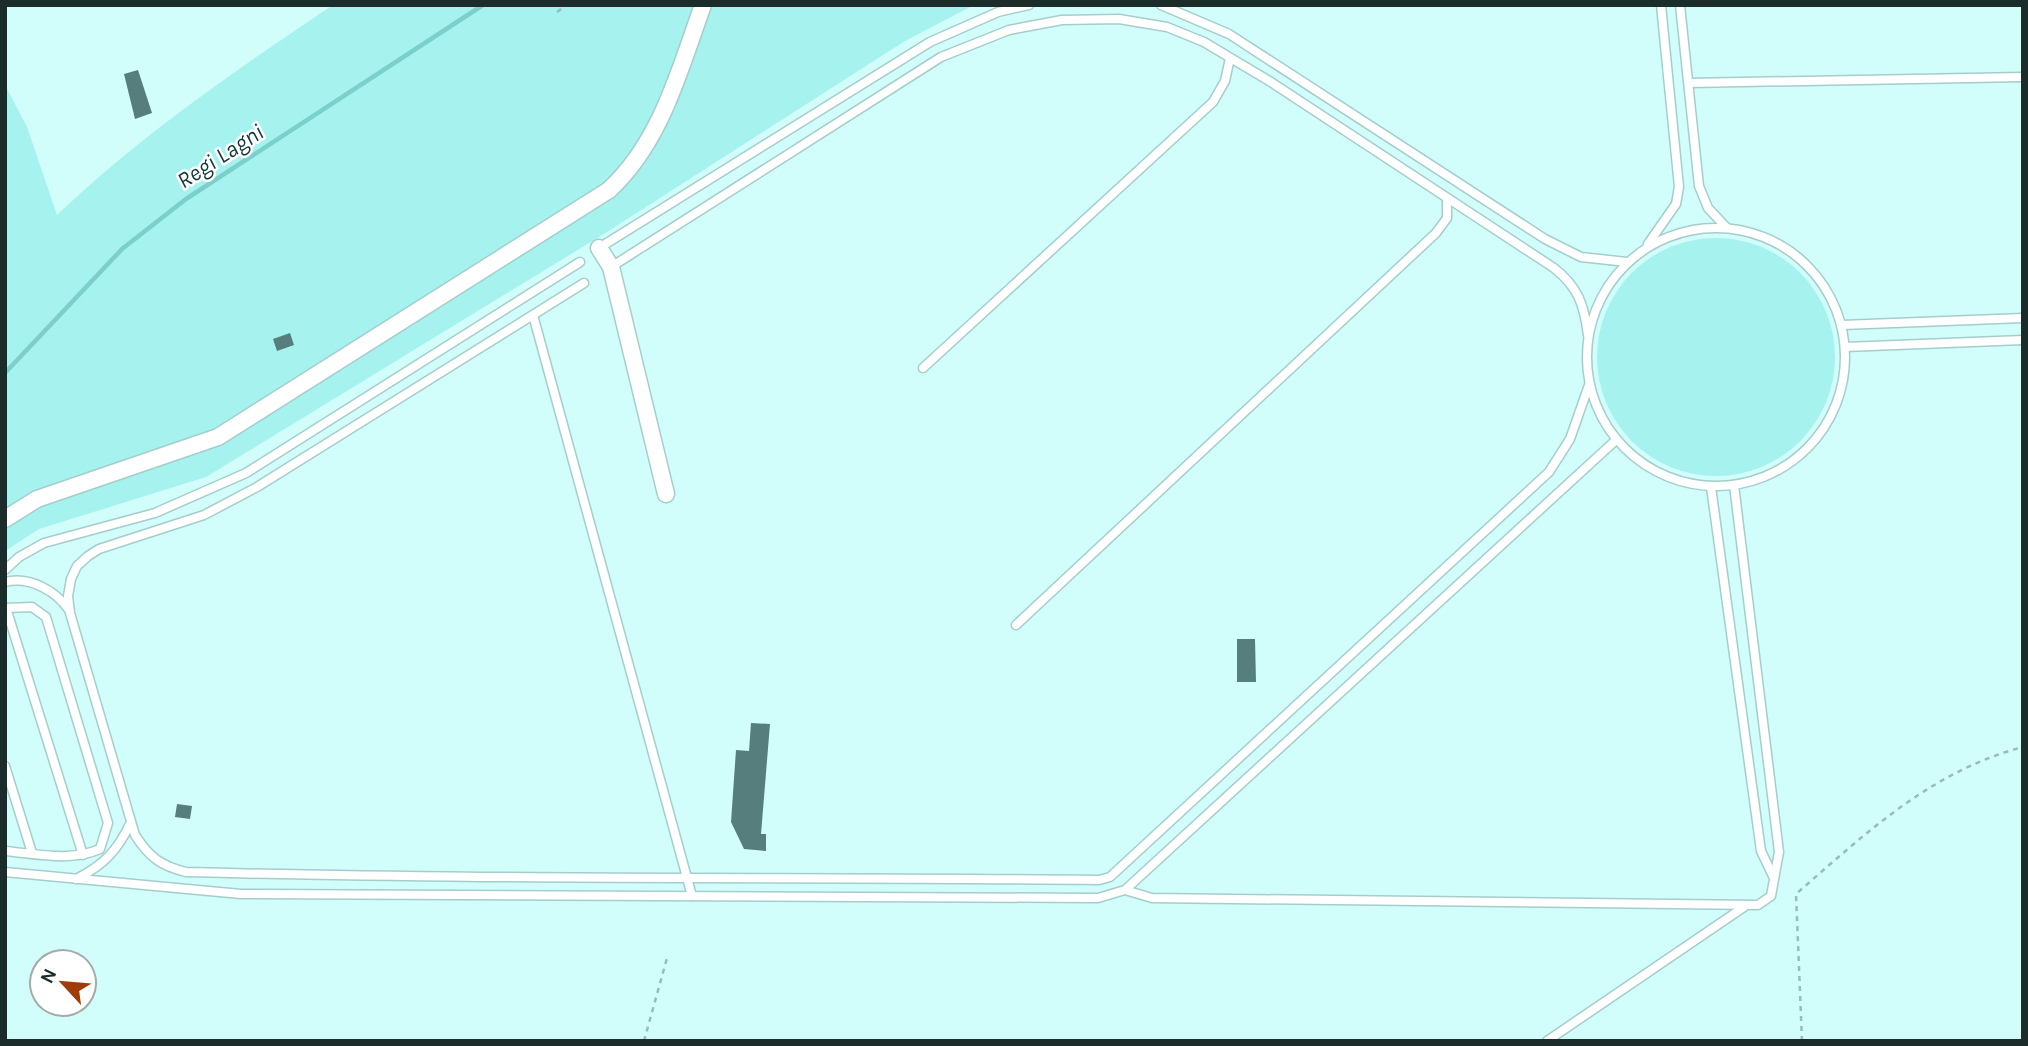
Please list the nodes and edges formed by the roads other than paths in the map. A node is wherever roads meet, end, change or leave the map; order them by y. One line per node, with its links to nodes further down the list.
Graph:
1 (703, 5): 29 (street)
2 (1029, 5): 12 (lane)
3 (1161, 5): 14 (lane)
4 (1661, 5): 11 (lane)
5 (1680, 5): 8 (lane)
6 (1230, 58): 9 (lane); 15 (lane); 23 (lane)
7 (2023, 77): 8 (lane)
8 (1689, 83): 10 (lane)
9 (1447, 198): 20 (lane); 34 (lane)
10 (1727, 227): 11 (lane); 19 (lane)
11 (1647, 247): 14 (lane)
12 (599, 248): 15 (street)
13 (580, 262): 30 (lane)
14 (1627, 262): 20 (lane)
15 (611, 267): 28 (street)
16 (584, 283): 17 (lane)
17 (533, 315): 33 (lane); 41 (lane)
18 (2023, 318): 19 (lane)
19 (1842, 325): 22 (lane)
20 (1588, 335): 24 (lane)
21 (2023, 340): 22 (lane)
22 (1845, 347): 26 (lane)
23 (922, 368)
24 (1589, 385): 25 (lane); 41 (lane)
25 (1616, 440): 27 (lane); 44 (lane)
26 (1734, 485): 27 (lane); 42 (lane)
27 (1711, 487): 42 (lane)
28 (666, 494)
29 (5, 519)
30 (5, 570)
31 (5, 582): 33 (lane)
32 (6, 608): 39 (lane); 39 (lane)
33 (71, 613): 36 (lane)
34 (1016, 625)
35 (5, 766): 38 (lane)
36 (131, 822): 41 (lane); 43 (lane)
37 (5, 851): 38 (lane)
38 (32, 853): 39 (lane)
39 (83, 855)
40 (5, 872): 43 (lane)
41 (687, 876): 45 (lane)
42 (1773, 876): 46 (lane)
43 (76, 880): 45 (lane)
44 (1125, 890): 45 (lane); 46 (lane)
45 (692, 896)
46 (1744, 907): 47 (lane)
47 (1547, 1041)

